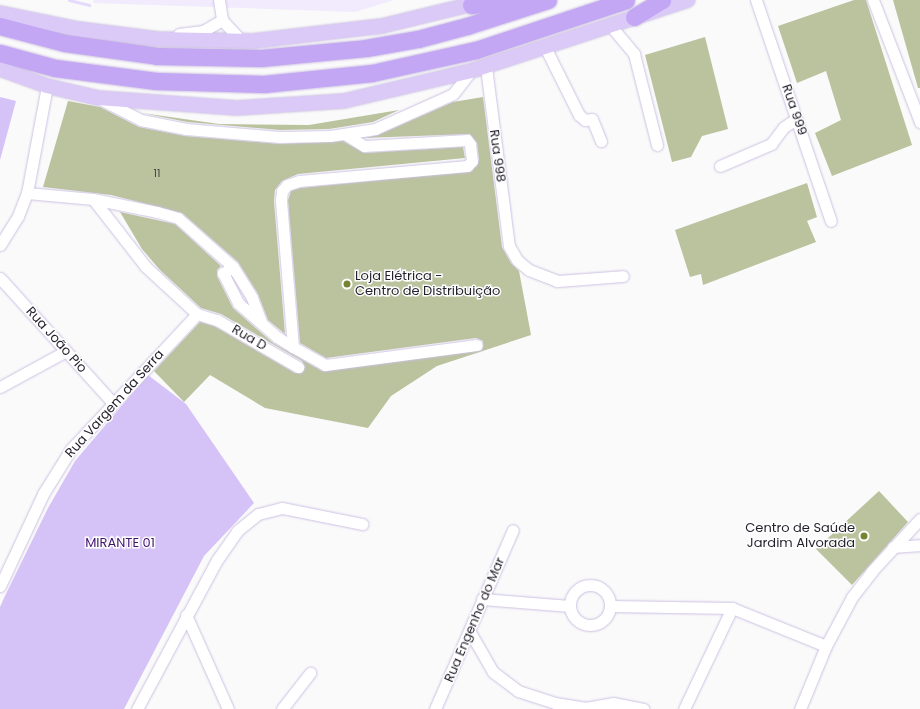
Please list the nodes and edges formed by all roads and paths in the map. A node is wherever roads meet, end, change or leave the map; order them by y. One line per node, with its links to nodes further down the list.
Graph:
1 (219, 0): 12 (street)
2 (521, 0): 9 (highway)
3 (548, 0): 14 (highway)
4 (626, 0): 18 (highway)
5 (662, 0): 11 (highway)
6 (688, 0): 11 (main road)
7 (756, 0): 24 (street, Rua 999)
8 (873, 0): 25 (street)
9 (479, 3): 16 (main road)
10 (0, 13): 15 (main road)
11 (634, 17): 13 (main road)
12 (222, 20): 15 (street); 16 (street)
13 (610, 25): 17 (main road); 28 (street)
14 (0, 26)
15 (112, 34): 16 (main road)
16 (253, 41)
17 (545, 47): 19 (main road); 27 (street)
18 (0, 53)
19 (486, 67): 21 (main road); 35 (street, Rua 998)
20 (0, 69): 22 (main road)
21 (471, 71): 23 (main road); 26 (street)
22 (47, 86): 23 (main road); 30 (street)
23 (98, 98): 26 (street)
24 (796, 118): 29 (street); 32 (street, Rua 999)
25 (920, 122)
26 (345, 134): 42 (street)
27 (601, 141)
28 (657, 146)
29 (720, 166)
30 (27, 194): 31 (street); 33 (street)
31 (93, 199): 34 (street); 39 (street)
32 (831, 221)
33 (0, 244)
34 (233, 267): 37 (street); 38 (street)
35 (622, 276)
36 (0, 278): 43 (street, Rua João Pio)
37 (252, 298): 38 (street); 40 (street)
38 (238, 303): 40 (street)
39 (197, 314): 44 (street, Rua D); 46 (street, Rua Vargem da Serra)
40 (263, 325): 42 (street)
41 (477, 345): 42 (street)
42 (293, 347)
43 (66, 351): 45 (street); 46 (street, Rua João Pio)
44 (298, 367)
45 (0, 387)
46 (112, 402): 52 (street, Rua Vargem da Serra)
47 (920, 519): 51 (street)
48 (362, 524): 57 (street)
49 (513, 530): 53 (street, Rua Engenho do Mar)
50 (920, 545): 51 (street)
51 (893, 547): 59 (street)
52 (0, 584)
53 (482, 599): 54 (street); 58 (street, Rua Engenho do Mar)
54 (570, 606): 55 (street); 55 (street)
55 (610, 606): 56 (street)
56 (732, 608): 59 (street); 66 (street)
57 (186, 615): 61 (street); 62 (street)
58 (470, 632): 64 (street, Rua Engenho do Mar); 65 (street)
59 (826, 646): 67 (street)
60 (310, 673): 63 (street)
61 (137, 709)
62 (228, 709)
63 (282, 709)
64 (435, 709)
65 (643, 709)
66 (684, 709)
67 (800, 709)

